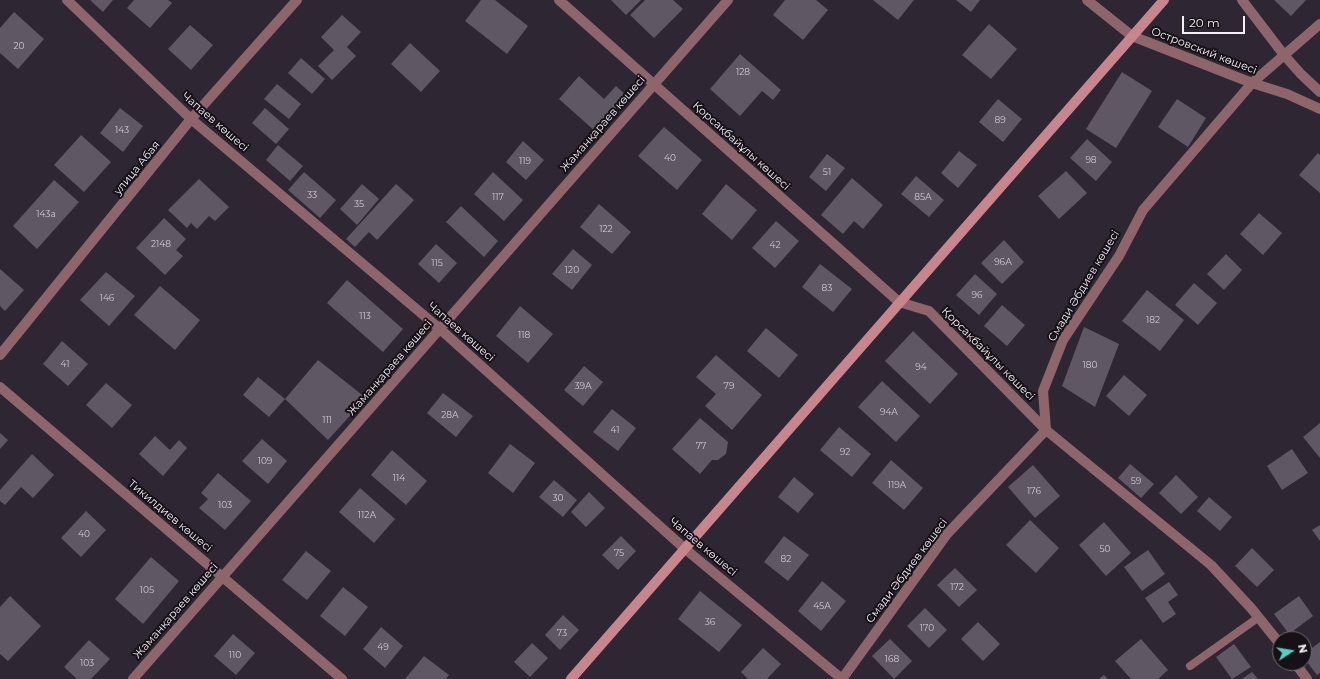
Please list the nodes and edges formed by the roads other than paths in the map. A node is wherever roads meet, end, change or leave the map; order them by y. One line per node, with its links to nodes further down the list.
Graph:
1 (67, 0): 15 (street, Чапаев көшесі)
2 (297, 0): 15 (street, улица Абая)
3 (559, 0): 12 (street, Қорсақбайұлы көшесі)
4 (728, 0): 12 (street, Жаманқараев көшесі)
5 (1087, 0): 9 (street, Островский көшесі)
6 (1164, 0): 9 (main road)
7 (1242, 0): 10 (street)
8 (1320, 24): 10 (street, Смади Әбдиев көшесі)
9 (1132, 36): 11 (street, Островский көшесі); 16 (main road)
10 (1284, 55): 11 (street, Смади Әбдиев көшесі); 13 (street)
11 (1252, 83): 14 (street, Островский көшесі); 20 (street, Смади Әбдиев көшесі)
12 (654, 85): 16 (street, Қорсақбайұлы көшесі); 17 (street, Жаманқараев көшесі)
13 (1320, 92)
14 (1320, 109)
15 (192, 119): 17 (street, Чапаев көшесі); 18 (street, улица Абая)
16 (899, 302): 20 (street, Қорсақбайұлы көшесі); 21 (main road)
17 (440, 329): 21 (street, Чапаев көшесі); 22 (street, Жаманқараев көшесі)
18 (0, 356)
19 (0, 387): 22 (street, Тикилдиев көшесі)
20 (1046, 430): 23 (street, Қорсақбайұлы көшесі); 29 (street, Смади Әбдиев көшесі)
21 (684, 548): 28 (main road); 29 (street, Чапаев көшесі)
22 (223, 577): 26 (street, Жаманқараев көшесі); 27 (street, Тикилдиев көшесі)
23 (1259, 617): 24 (street, Қорсақбайұлы көшесі); 25 (lane)
24 (1272, 634)
25 (1190, 666)
26 (133, 679)
27 (342, 679)
28 (571, 679)
29 (842, 679)

